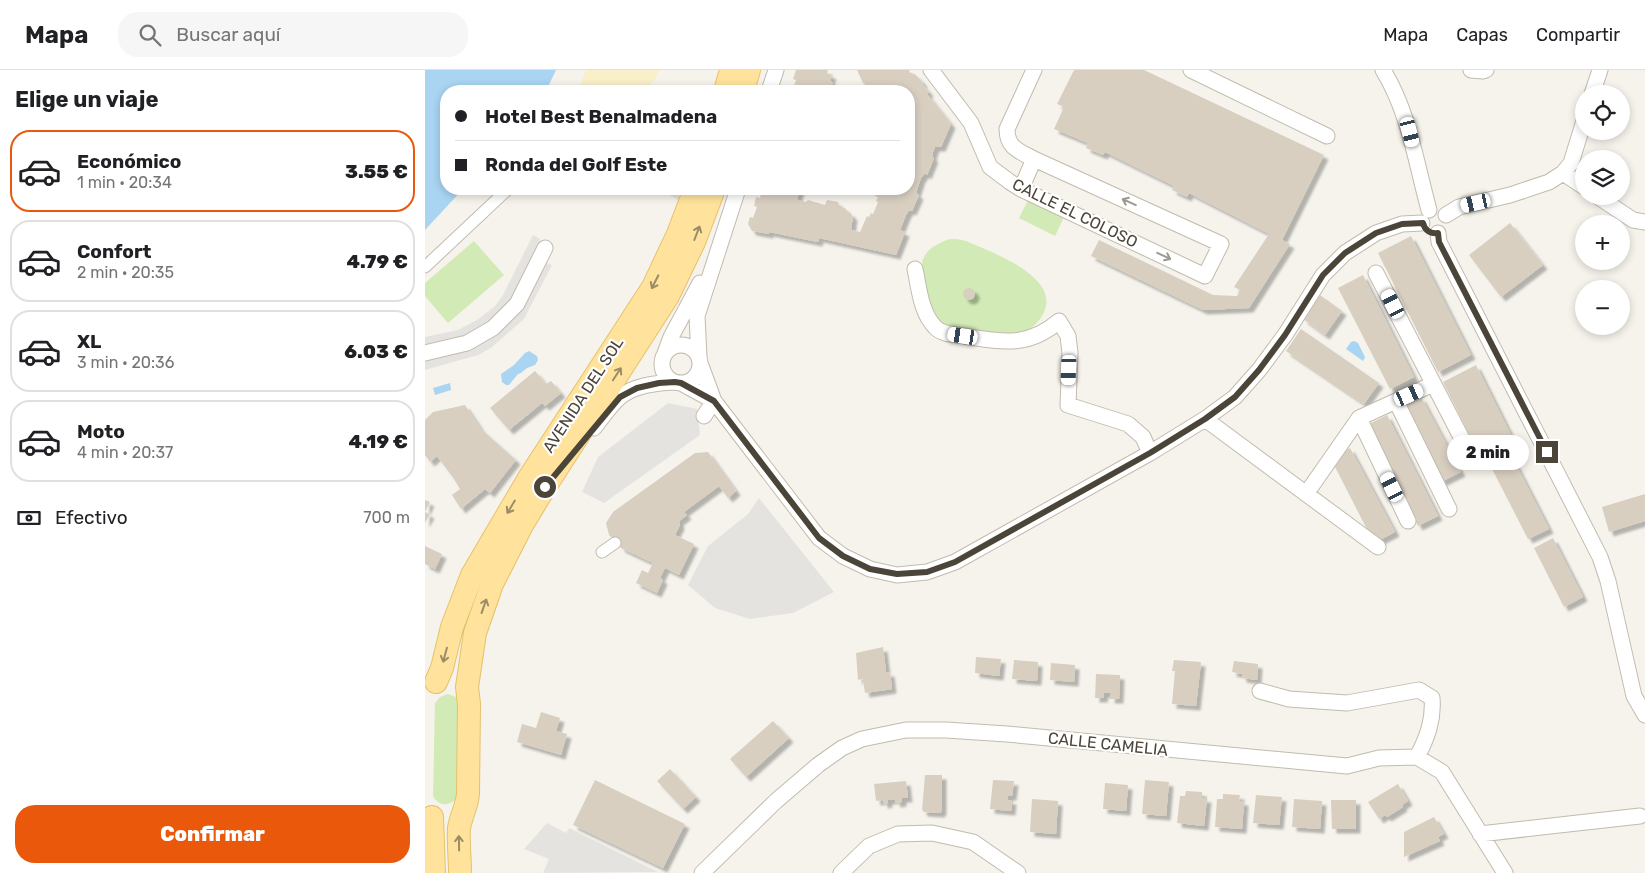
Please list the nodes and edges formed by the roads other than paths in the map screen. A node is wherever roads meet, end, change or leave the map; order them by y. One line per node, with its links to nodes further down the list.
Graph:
1 (731, 70): 11 (main road)
2 (749, 70): 12 (main road)
3 (776, 70): 13 (street)
4 (931, 70): 20 (street, CALLE EL COLOSO)
5 (1034, 70): 17 (street)
6 (1191, 70): 15 (street)
7 (1383, 70): 26 (street)
8 (1471, 70): 9 (street)
9 (1486, 70)
10 (1600, 70): 14 (street)
11 (727, 85)
12 (745, 85)
13 (771, 85)
14 (1595, 85)
15 (1327, 136)
16 (1578, 140): 18 (street)
17 (1034, 159): 20 (street); 20 (street, CALLE EL COLOSO, one-way to 17)
18 (1563, 173): 19 (street); 27 (street)
19 (1575, 181)
20 (1015, 186)
21 (502, 195): 32 (street)
22 (693, 195): 55 (main road, AVENIDA DEL SOL, one-way to 55)
23 (712, 195): 47 (main road, AVENIDA DEL SOL, one-way to 23)
24 (736, 195): 31 (street)
25 (1610, 205): 28 (street)
26 (1426, 216): 27 (street); 29 (street); 44 (street)
27 (1446, 216): 29 (street)
28 (1645, 222)
29 (1438, 233): 57 (street)
30 (545, 248): 35 (street)
31 (719, 249): 36 (street); 37 (street)
32 (425, 267)
33 (915, 269): 45 (street)
34 (1376, 273): 39 (street)
35 (425, 353)
36 (664, 356): 37 (street); 38 (street)
37 (699, 360): 38 (street); 40 (street)
38 (678, 383): 40 (street); 47 (street)
39 (1433, 384): 41 (street); 46 (street)
40 (714, 401): 42 (street); 45 (street)
41 (1396, 401): 43 (street); 49 (street)
42 (704, 416)
43 (1359, 418): 48 (street); 50 (street)
44 (1205, 419): 45 (street); 48 (street)
45 (1150, 453)
46 (1473, 460)
47 (545, 487): 54 (main road, AVENIDA DEL SOL, one-way to 47)
48 (1305, 494): 52 (street)
49 (1449, 509)
50 (1409, 521)
51 (615, 543): 53 (street)
52 (1378, 547)
53 (602, 552)
54 (467, 687): 55 (main road); 60 (main road, AVENIDA DEL SOL)
55 (431, 690)
56 (1260, 691): 58 (street)
57 (1645, 715)
58 (1417, 757): 62 (street); 63 (street, CALLE CAMELIA)
59 (427, 812): 60 (main road); 64 (main road)
60 (463, 813): 65 (main road, one-way to 60)
61 (1640, 816): 62 (street)
62 (1480, 834): 68 (street)
63 (707, 871)
64 (434, 873)
65 (460, 873)
66 (841, 873): 67 (street)
67 (1018, 873)
68 (1505, 873)

